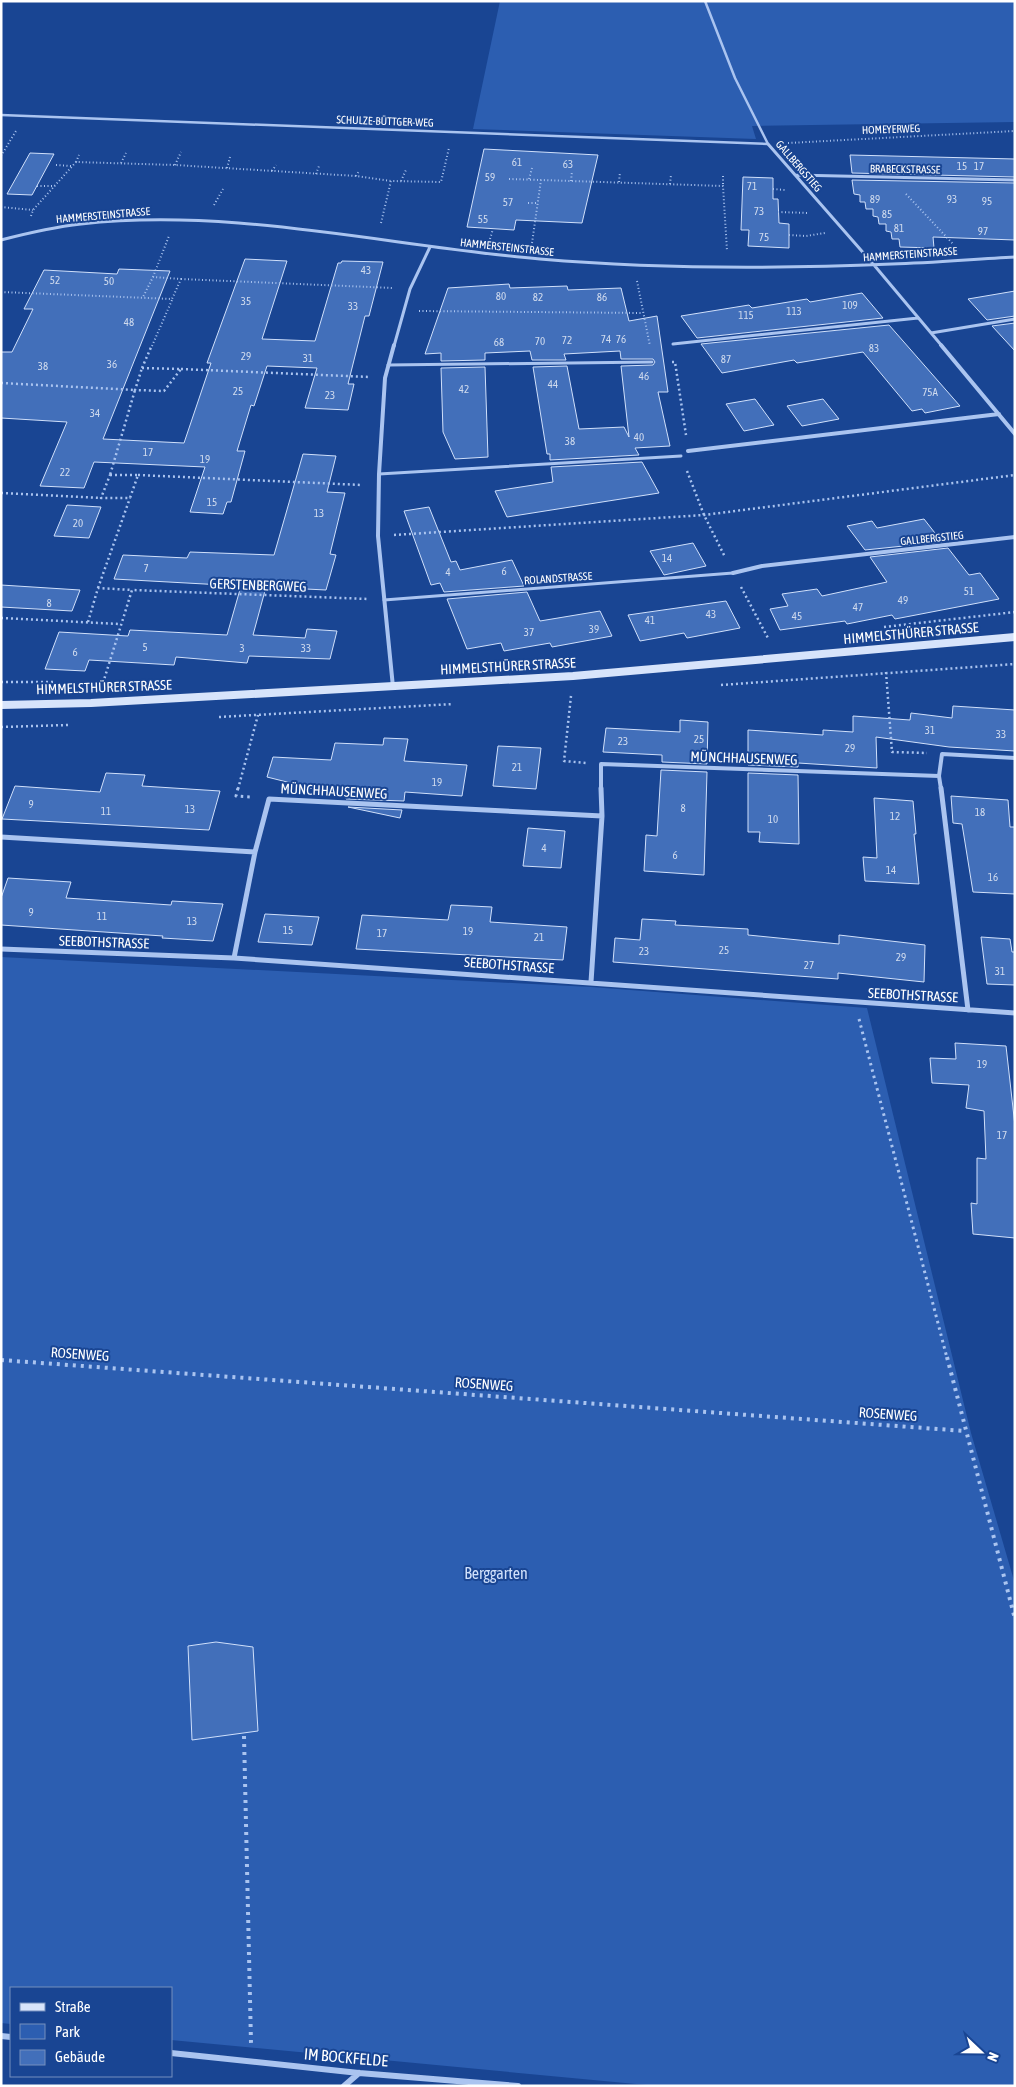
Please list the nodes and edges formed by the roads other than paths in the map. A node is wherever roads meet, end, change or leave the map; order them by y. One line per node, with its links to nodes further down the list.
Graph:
1 (705, 1): 3 (lane, GALLBERGSTIEG)
2 (1, 115): 3 (lane, SCHULZE-BÜTTGER-WEG)
3 (768, 144): 4 (street, GALLBERGSTIEG)
4 (796, 175): 5 (street, BRABECKSTRASSE); 9 (street, GALLBERGSTIEG)
5 (1015, 180)
6 (1, 240): 7 (street, HAMMERSTEINSTRASSE)
7 (430, 247): 9 (street, HAMMERSTEINSTRASSE); 15 (street)
8 (1015, 257): 9 (street, HAMMERSTEINSTRASSE)
9 (874, 265): 10 (street, GALLBERGSTIEG)
10 (918, 318): 12 (street, GALLBERGSTIEG); 13 (street)
11 (1015, 319): 12 (street)
12 (932, 333): 16 (street, GALLBERGSTIEG)
13 (672, 344)
14 (652, 362): 15 (lane)
15 (388, 365): 20 (street)
16 (999, 414): 17 (street, GALLBERGSTIEG); 18 (street)
17 (1015, 434)
18 (688, 451)
19 (681, 456): 20 (lane)
20 (379, 474): 23 (street)
21 (1015, 538): 22 (street, GALLBERGSTIEG)
22 (733, 573): 23 (lane, ROLANDSTRASSE)
23 (384, 600): 25 (street)
24 (1015, 637): 25 (street, HIMMELSTHÜRER STRASSE)
25 (393, 687): 26 (street, HIMMELSTHÜRER STRASSE)
26 (1, 704)
27 (1015, 758): 28 (street)
28 (939, 776): 29 (street, MÜNCHHAUSENWEG); 35 (street)
29 (602, 816): 31 (street, MÜNCHHAUSENWEG); 34 (street)
30 (1, 837): 31 (street)
31 (255, 852): 33 (street, MÜNCHHAUSENWEG)
32 (1, 949): 33 (street, SEEBOTHSTRASSE)
33 (234, 958): 34 (street, SEEBOTHSTRASSE)
34 (591, 982): 35 (street, SEEBOTHSTRASSE)
35 (968, 1010): 36 (street, SEEBOTHSTRASSE)
36 (1015, 1014)
37 (172, 2053): 38 (street, IM BOCKFELDE)
38 (359, 2072): 39 (street); 40 (street, IM BOCKFELDE)
39 (344, 2086)
40 (518, 2086)

